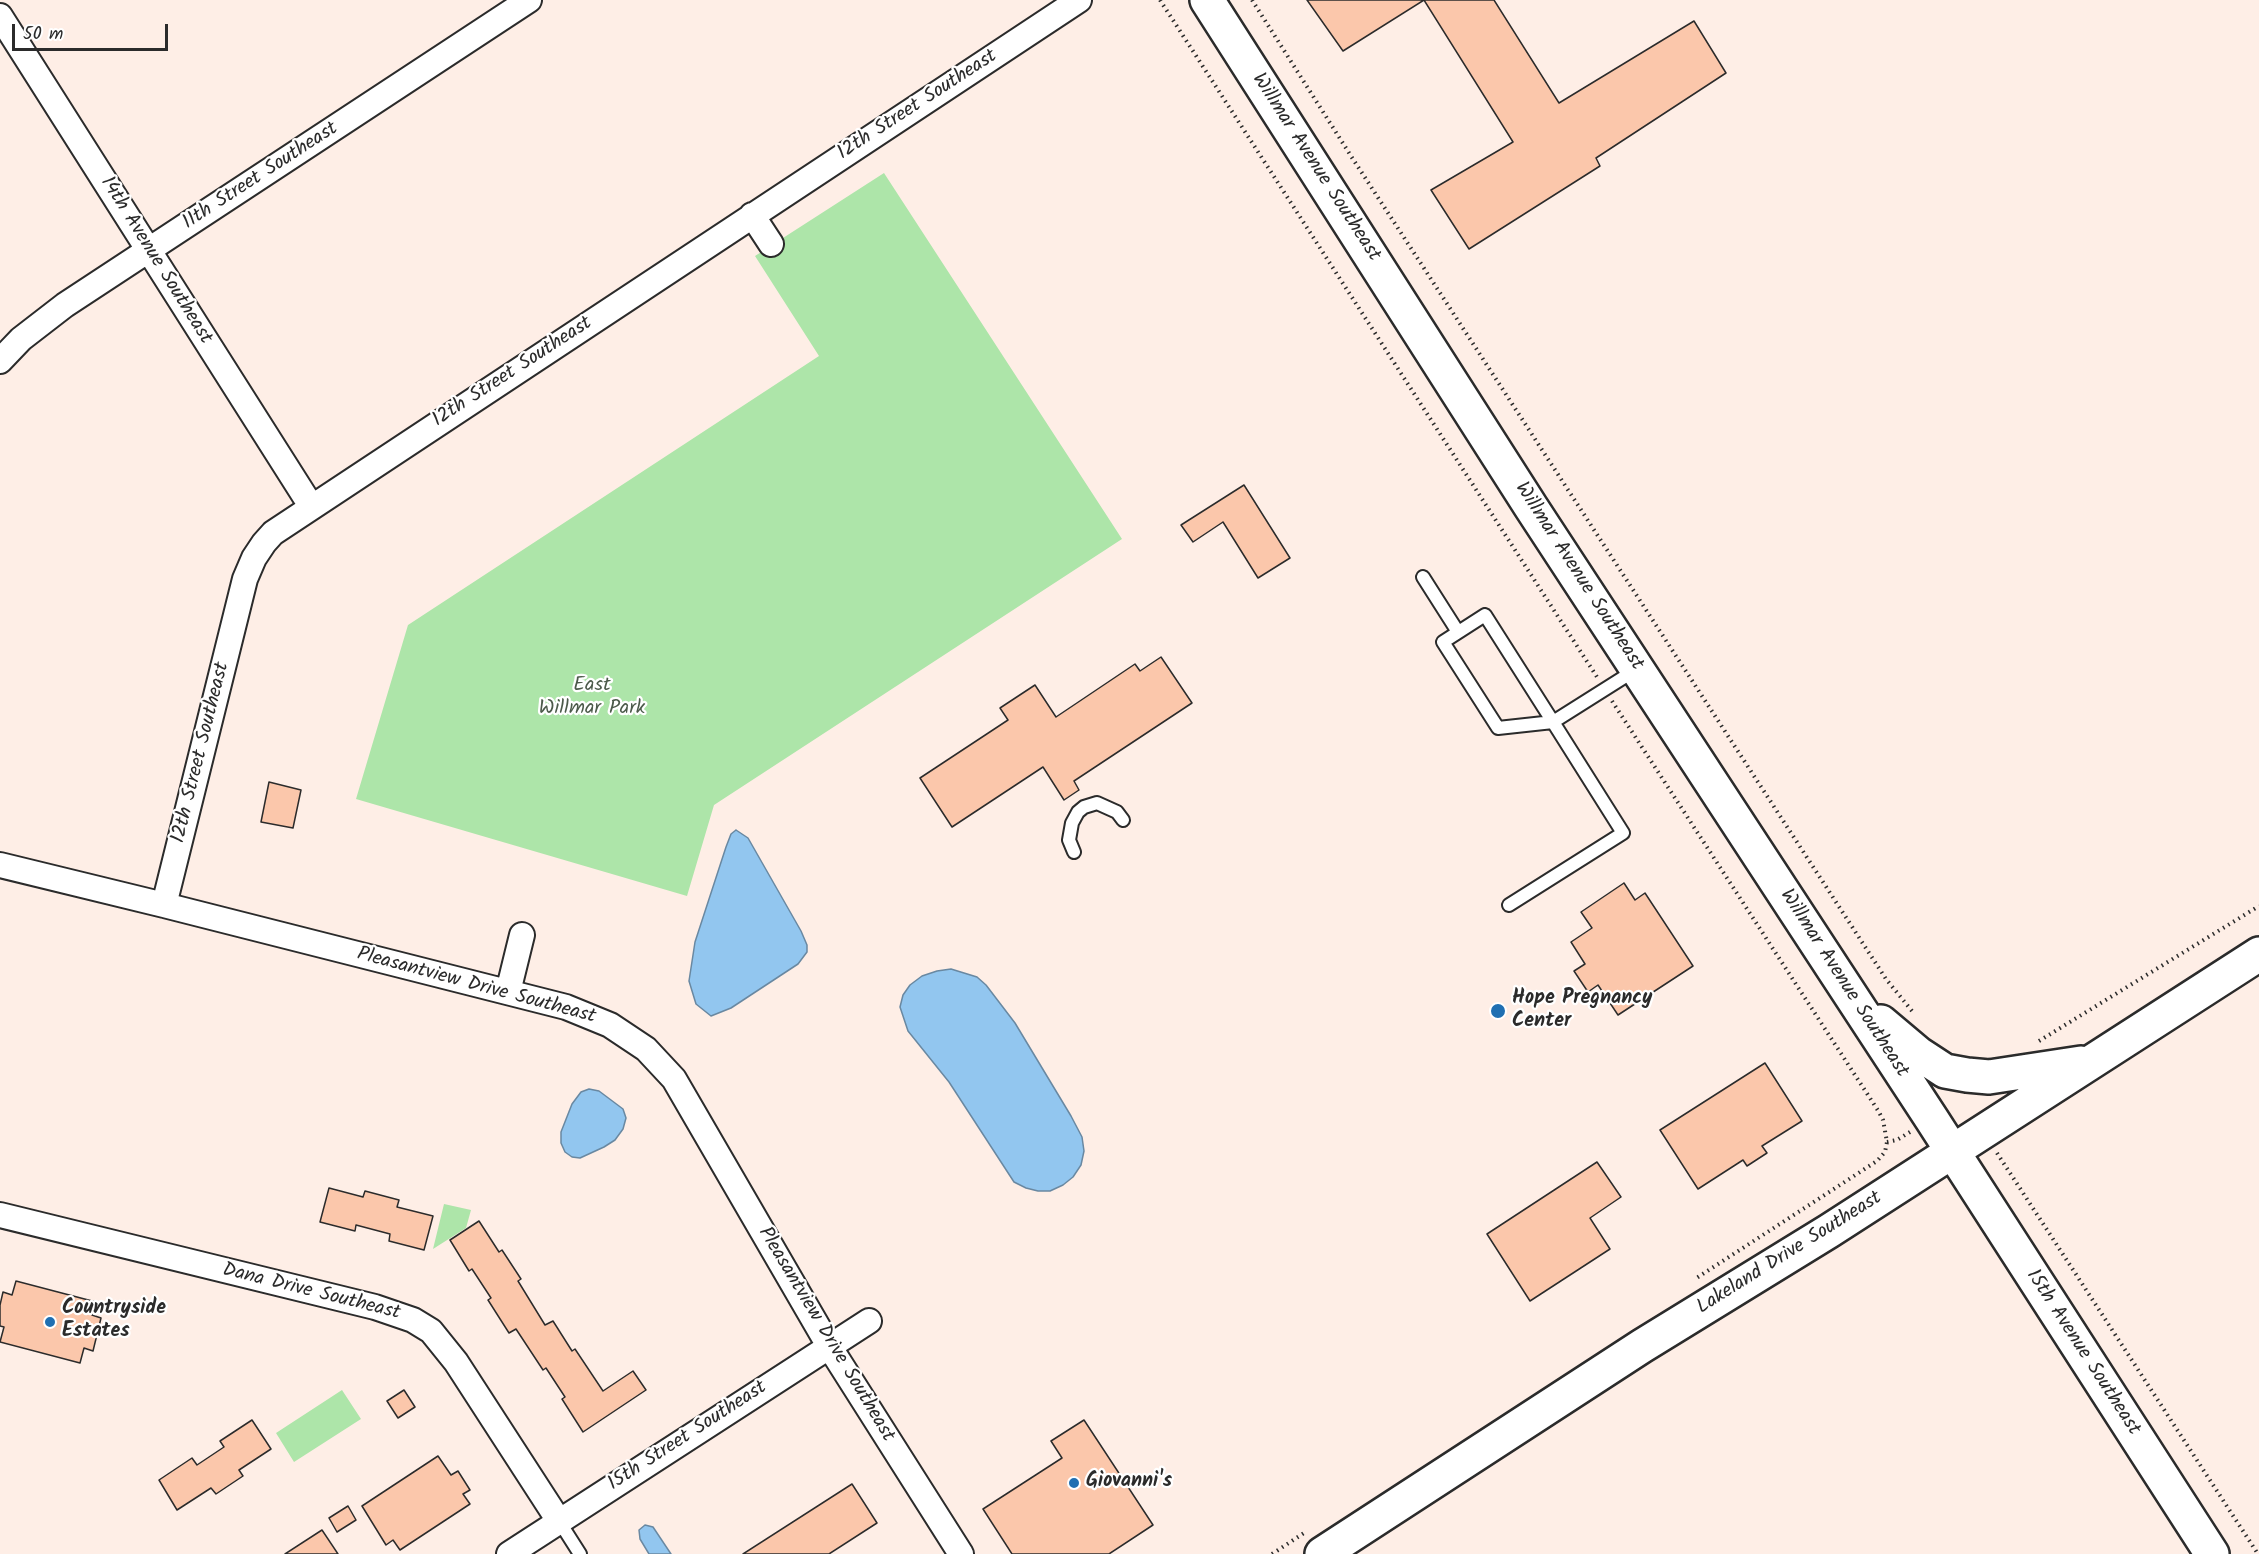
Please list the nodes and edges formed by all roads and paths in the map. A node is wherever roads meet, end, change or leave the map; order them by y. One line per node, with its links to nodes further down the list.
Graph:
1 (529, 0): 9 (street, 11th Street Southeast)
2 (1079, 0): 7 (street, 12th Street Southeast)
3 (1160, 0): 15 (path)
4 (1207, 0): 14 (main road, Willmar Avenue Southeast)
5 (1252, 0): 27 (path)
6 (0, 16): 9 (street, 14th Avenue Southeast)
7 (752, 215): 8 (street); 11 (street, 12th Street Southeast)
8 (771, 244)
9 (148, 252): 10 (street, 11th Street Southeast); 11 (street, 14th Avenue Southeast)
10 (0, 361)
11 (311, 506): 20 (street, 12th Street Southeast)
12 (1423, 577): 13 (lane)
13 (1458, 632): 16 (lane); 16 (lane)
14 (1638, 669): 15 (lane); 25 (main road, Willmar Avenue Southeast)
15 (1605, 689): 16 (lane); 31 (path)
16 (1553, 722): 21 (lane)
17 (1123, 820): 18 (lane)
18 (1074, 852)
19 (0, 865): 20 (street, Pleasantview Drive Southeast)
20 (164, 904): 26 (street, Pleasantview Drive Southeast)
21 (1509, 905)
22 (2259, 906): 28 (path)
23 (522, 935): 26 (street)
24 (2259, 954): 29 (main road, Lakeland Drive Southeast)
25 (1836, 973): 29 (main road); 32 (main road, Willmar Avenue Southeast)
26 (508, 992): 35 (street, Pleasantview Drive Southeast)
27 (1917, 1016)
28 (2035, 1044)
29 (2094, 1061): 30 (main road, Lakeland Drive Southeast)
30 (1983, 1132): 32 (main road, Lakeland Drive Southeast); 42 (path)
31 (1887, 1142)
32 (1953, 1152): 40 (main road, Lakeland Drive Southeast); 41 (main road, 15th Avenue Southeast)
33 (0, 1215): 36 (street, Dana Drive Southeast)
34 (869, 1321): 35 (street, 15th Street Southeast)
35 (829, 1346): 36 (street, 15th Street Southeast); 39 (street, Pleasantview Drive Southeast)
36 (559, 1521): 37 (street, 15th Street Southeast); 38 (lane)
37 (509, 1554)
38 (580, 1554)
39 (961, 1554)
40 (1322, 1554)
41 (2212, 1554)
42 (2258, 1554)

